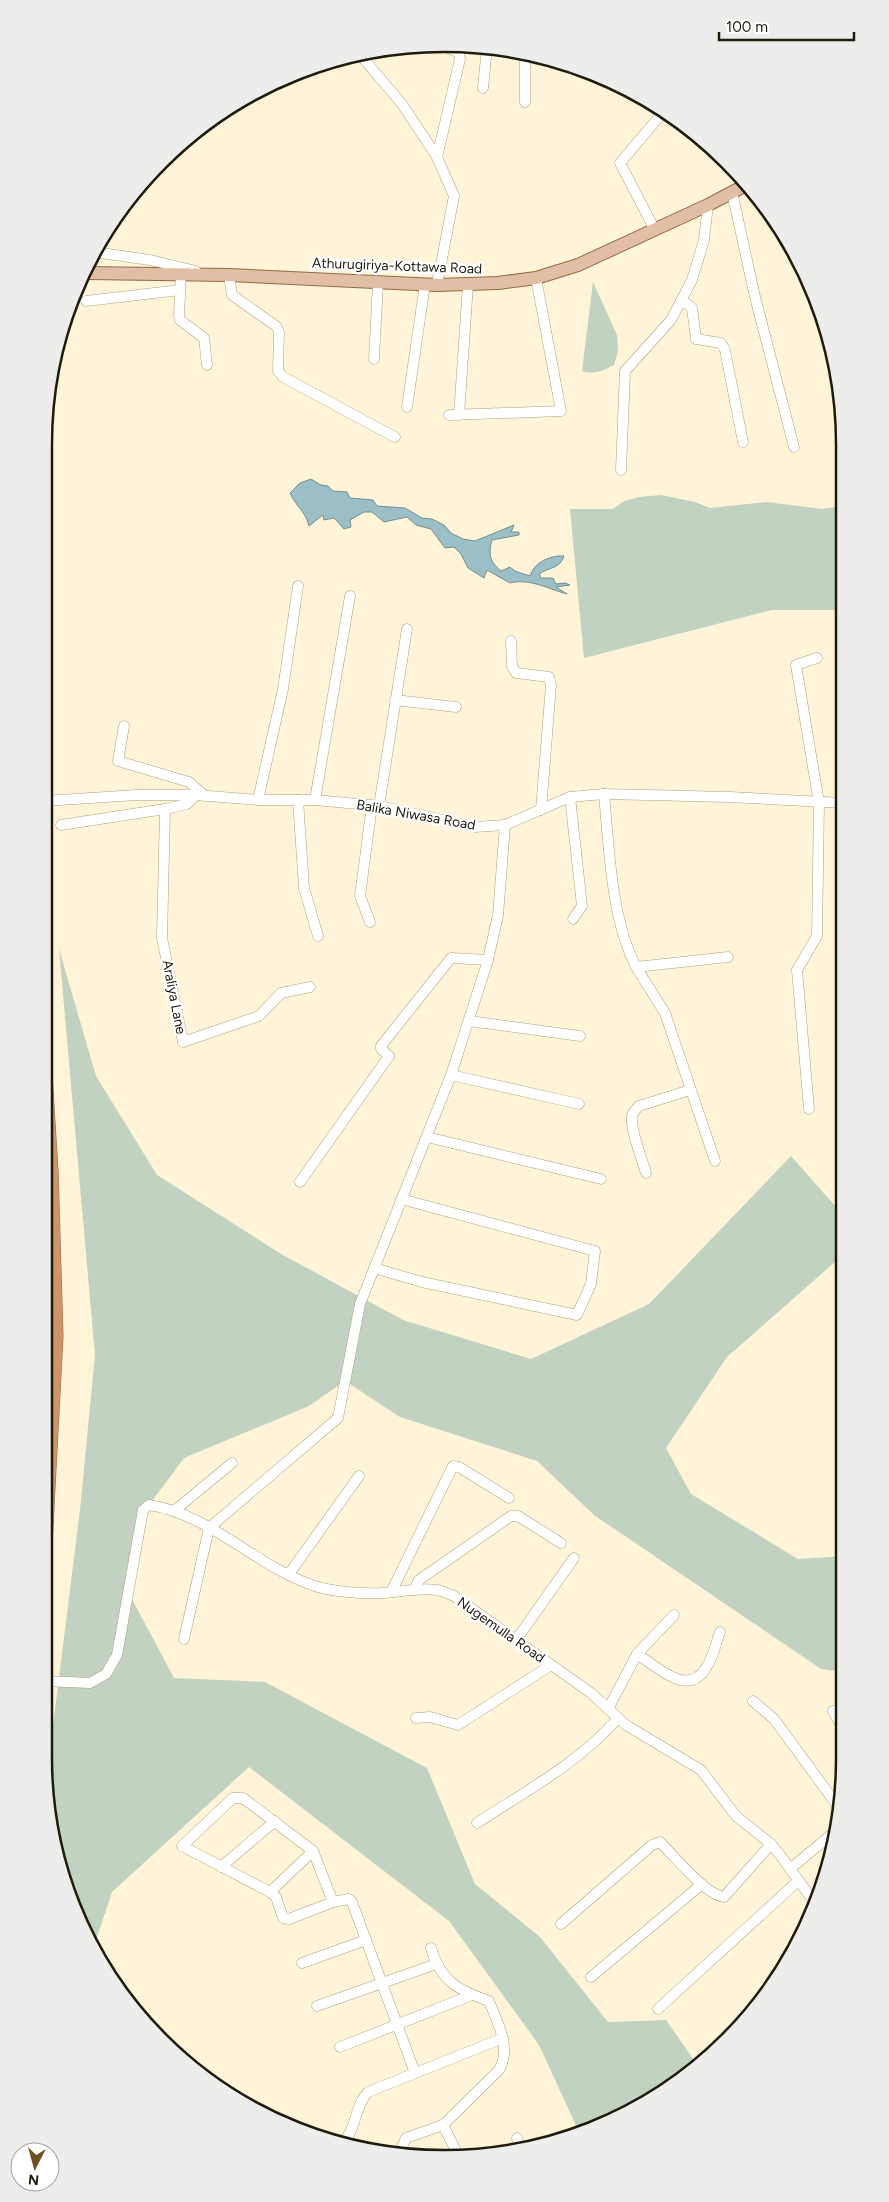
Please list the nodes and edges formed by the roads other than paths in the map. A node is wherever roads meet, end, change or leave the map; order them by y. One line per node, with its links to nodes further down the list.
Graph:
1 (458, 53): 8 (street)
2 (486, 55): 5 (street)
3 (365, 61): 8 (street)
4 (524, 61): 6 (street)
5 (483, 88)
6 (525, 102)
7 (659, 117): 12 (street)
8 (437, 157): 20 (street)
9 (740, 188): 10 (main road, Athurugiriya-Kottawa Road)
10 (732, 192): 11 (main road, Athurugiriya-Kottawa Road); 30 (street)
11 (708, 205): 12 (main road, Athurugiriya-Kottawa Road); 23 (street)
12 (655, 230): 18 (main road, Athurugiriya-Kottawa Road)
13 (102, 253): 16 (street)
14 (92, 273): 15 (main road, Athurugiriya-Kottawa Road)
15 (181, 274): 16 (main road, Athurugiriya-Kottawa Road); 22 (street)
16 (211, 275): 17 (main road, Athurugiriya-Kottawa Road)
17 (229, 275): 19 (main road, Athurugiriya-Kottawa Road); 28 (street)
18 (536, 278): 21 (main road, Athurugiriya-Kottawa Road); 21 (street)
19 (378, 282): 20 (main road, Athurugiriya-Kottawa Road); 25 (street)
20 (431, 284): 21 (main road, Athurugiriya-Kottawa Road); 27 (street)
21 (468, 285)
22 (180, 290): 24 (street); 26 (street)
23 (682, 300): 29 (street); 31 (street)
24 (86, 301)
25 (374, 359)
26 (207, 365)
27 (407, 406)
28 (395, 437)
29 (743, 442)
30 (794, 447)
31 (621, 470)
32 (298, 586): 43 (street)
33 (350, 596): 45 (street)
34 (407, 628): 37 (street)
35 (511, 641): 51 (street)
36 (817, 658): 47 (street)
37 (395, 700): 38 (street); 49 (street)
38 (456, 707)
39 (124, 726): 41 (street)
40 (604, 794): 42 (street, Balika Niwasa Road); 47 (street, Balika Niwasa Road); 59 (street)
41 (201, 796): 43 (street, Balika Niwasa Road); 46 (street, Balika Niwasa Road); 50 (street)
42 (570, 797): 51 (street, Balika Niwasa Road); 54 (street)
43 (258, 800): 44 (street, Balika Niwasa Road)
44 (298, 800): 45 (street, Balika Niwasa Road); 56 (street)
45 (315, 800): 49 (street, Balika Niwasa Road)
46 (52, 801)
47 (819, 803): 48 (street, Balika Niwasa Road); 66 (street)
48 (836, 803)
49 (375, 805): 53 (street, Balika Niwasa Road); 55 (street)
50 (165, 809): 52 (street); 60 (street, Araliya Lane)
51 (540, 810): 53 (street, Balika Niwasa Road)
52 (61, 825)
53 (506, 825): 58 (street)
54 (573, 919)
55 (370, 922)
56 (318, 936)
57 (728, 957): 59 (street)
58 (488, 960): 61 (street); 71 (street)
59 (636, 967): 64 (street)
60 (310, 987)
61 (469, 1021): 62 (street); 63 (street)
62 (580, 1036)
63 (451, 1075): 65 (street); 67 (street)
64 (690, 1090): 68 (street); 69 (street)
65 (579, 1104)
66 (809, 1109)
67 (427, 1137): 70 (street); 73 (street)
68 (714, 1161)
69 (646, 1173)
70 (601, 1179)
71 (300, 1182)
72 (52, 1189): 75 (highway)
73 (401, 1199): 74 (street); 74 (street)
74 (374, 1268): 80 (street)
75 (52, 1412)
76 (232, 1463): 79 (street)
77 (359, 1476): 83 (street)
78 (510, 1498): 85 (street)
79 (174, 1511): 80 (street, Nugemulla Road); 92 (street, Nugemulla Road)
80 (209, 1528): 83 (street, Nugemulla Road); 88 (street)
81 (560, 1543): 84 (street)
82 (574, 1558): 89 (street)
83 (289, 1574): 85 (street, Nugemulla Road)
84 (414, 1590): 85 (street, Nugemulla Road); 89 (street, Nugemulla Road)
85 (391, 1592)
86 (674, 1614): 90 (street)
87 (720, 1632): 90 (street)
88 (184, 1639)
89 (516, 1640): 91 (street, Nugemulla Road)
90 (638, 1654): 94 (street)
91 (551, 1665): 94 (street, Nugemulla Road); 97 (street)
92 (52, 1682)
93 (753, 1701): 99 (street)
94 (608, 1709): 98 (street, Nugemulla Road)
95 (833, 1711): 96 (street)
96 (836, 1716)
97 (416, 1718)
98 (618, 1718): 101 (street); 103 (street, Nugemulla Road)
99 (834, 1801)
100 (274, 1821): 104 (street); 105 (street); 105 (street)
101 (477, 1823)
102 (828, 1837): 106 (street)
103 (771, 1844): 106 (street, Nugemulla Road); 108 (street)
104 (313, 1851): 109 (street); 111 (street)
105 (221, 1867): 109 (street)
106 (790, 1869): 107 (street, Nugemulla Road)
107 (798, 1881): 110 (street, Nugemulla Road); 121 (street)
108 (702, 1884): 112 (street); 117 (street)
109 (270, 1892): 111 (street)
110 (811, 1898)
111 (333, 1902): 113 (street)
112 (561, 1924)
113 (366, 1940): 115 (street); 118 (street)
114 (431, 1948): 116 (street)
115 (302, 1963)
116 (436, 1964): 118 (street); 119 (street)
117 (591, 1977)
118 (382, 1984): 120 (street); 122 (street)
119 (472, 1995): 122 (street); 123 (street)
120 (317, 2006)
121 (658, 2009)
122 (397, 2025): 124 (street); 125 (street)
123 (503, 2038): 125 (street); 126 (street)
124 (340, 2047)
125 (415, 2073): 127 (street)
126 (443, 2126): 130 (street); 131 (street)
127 (346, 2137)
128 (517, 2138): 129 (street)
129 (518, 2142)
130 (402, 2147)
131 (455, 2150)

